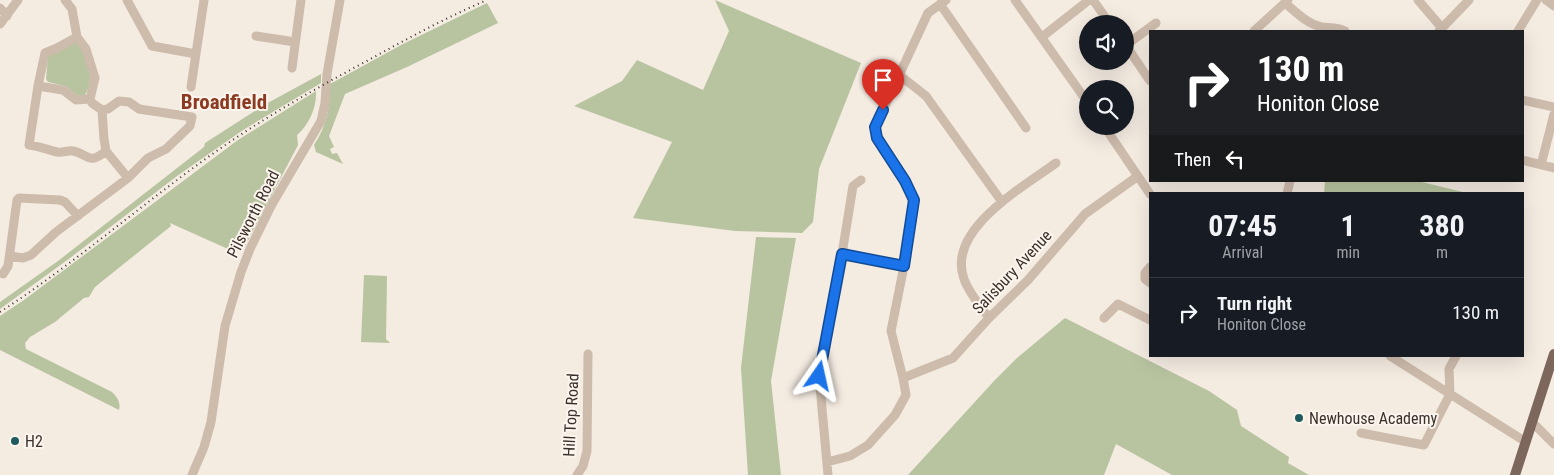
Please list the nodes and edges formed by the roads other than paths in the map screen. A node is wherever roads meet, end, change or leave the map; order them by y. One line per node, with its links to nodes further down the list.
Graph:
1 (18, 0): 18 (street)
2 (65, 0): 26 (street)
3 (127, 0): 30 (street)
4 (204, 0): 30 (street)
5 (300, 0): 29 (street)
6 (340, 0): 76 (street, Pilsworth Road)
7 (1015, 0): 27 (street)
8 (1091, 0): 17 (street); 27 (street)
9 (1418, 0): 21 (street)
10 (1469, 0): 21 (street)
11 (1537, 0): 24 (street)
12 (1546, 0): 15 (street)
13 (943, 2): 33 (street); 43 (street)
14 (1287, 2): 22 (street); 23 (street)
15 (1554, 6)
16 (0, 8): 18 (street)
17 (1103, 15)
18 (7, 16): 20 (street)
19 (1156, 23): 28 (street)
20 (0, 24)
21 (1440, 29)
22 (1255, 30)
23 (1343, 30)
24 (1519, 30)
25 (256, 36): 29 (street)
26 (77, 37): 35 (street); 38 (street)
27 (1042, 37): 37 (street)
28 (1134, 38)
29 (295, 42): 32 (street)
30 (196, 54): 36 (street)
31 (1134, 57): 34 (street)
32 (292, 68)
33 (898, 74): 54 (street); 58 (street)
34 (1149, 80)
35 (38, 86): 38 (street); 45 (street)
36 (191, 87)
37 (1079, 90)
38 (90, 99): 41 (street)
39 (1524, 100): 40 (street)
40 (1554, 107)
41 (102, 110): 45 (street); 51 (street)
42 (1554, 114): 48 (street)
43 (1026, 128)
44 (1110, 135): 50 (street)
45 (106, 151): 51 (street)
46 (1524, 161): 48 (street)
47 (1056, 163): 54 (street)
48 (1541, 165): 49 (street)
49 (1554, 168)
50 (1138, 176): 53 (street); 63 (street, Salisbury Avenue)
51 (128, 178): 55 (street)
52 (862, 180): 56 (street)
53 (1149, 192)
54 (1002, 202): 63 (street)
55 (78, 216): 57 (street); 57 (street)
56 (842, 254): 58 (street); 75 (street)
57 (10, 256): 60 (street)
58 (904, 266): 69 (street)
59 (1149, 268): 61 (street)
60 (3, 274)
61 (1149, 282)
62 (1149, 317): 64 (street)
63 (989, 318): 69 (street, Salisbury Avenue)
64 (1104, 318)
65 (588, 354): 77 (street, Hill Top Road)
66 (1554, 354): 71 (main road)
67 (1392, 357): 70 (street)
68 (1455, 357): 70 (street)
69 (903, 378): 75 (street)
70 (1450, 394): 72 (street); 73 (street)
71 (1532, 422): 73 (main road); 74 (street)
72 (1361, 432)
73 (1526, 442): 79 (main road)
74 (1554, 444)
75 (827, 462): 78 (street)
76 (192, 475)
77 (576, 475)
78 (828, 475)
79 (1514, 475)

